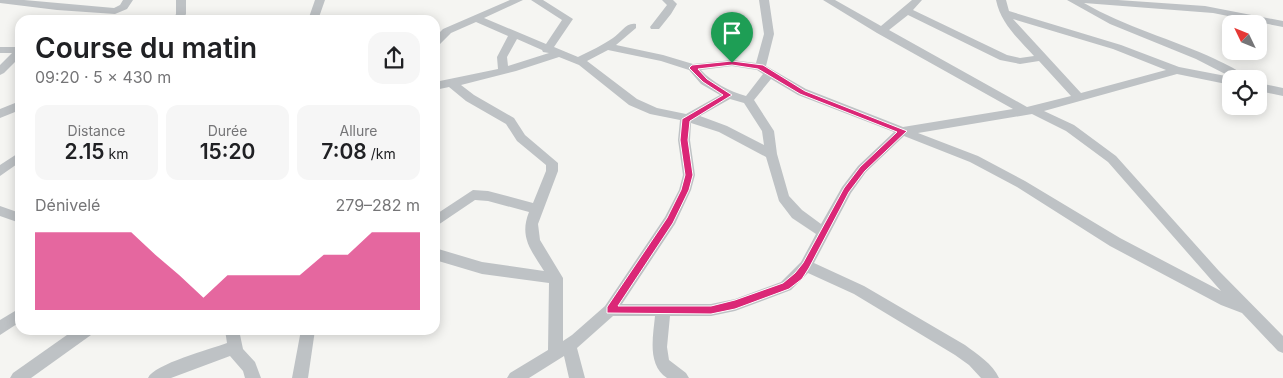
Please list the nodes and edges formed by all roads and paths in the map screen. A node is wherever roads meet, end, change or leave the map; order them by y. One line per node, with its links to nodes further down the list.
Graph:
1 (0, 0): 15 (street)
2 (128, 0): 15 (street)
3 (181, 0): 20 (street)
4 (320, 0): 21 (street)
5 (518, 0): 22 (street)
6 (536, 0): 32 (street)
7 (667, 0): 25 (street)
8 (764, 0): 38 (street)
9 (828, 0): 26 (street)
10 (917, 0): 17 (street)
11 (1001, 0): 19 (street)
12 (1072, 0): 40 (street)
13 (1084, 0): 18 (street)
14 (1176, 0): 18 (street)
15 (11, 1): 16 (street)
16 (0, 11)
17 (907, 11): 26 (street); 34 (street)
18 (1211, 11): 23 (street)
19 (1004, 13): 34 (street); 39 (street)
20 (180, 15)
21 (315, 15)
22 (475, 18): 27 (street); 28 (street)
23 (1283, 24)
24 (632, 26): 29 (street)
25 (655, 27)
26 (881, 31): 51 (street)
27 (513, 36): 32 (street); 41 (street)
28 (440, 38)
29 (606, 46): 35 (street); 36 (street)
30 (0, 50): 31 (street)
31 (15, 50)
32 (552, 52): 35 (street); 41 (street)
33 (15, 55): 37 (street)
34 (1040, 58): 48 (street)
35 (579, 61): 53 (street)
36 (692, 68): 38 (street); 47 (street)
37 (0, 70)
38 (765, 70): 49 (street); 54 (street)
39 (1178, 70): 42 (street); 48 (street)
40 (1227, 70)
41 (503, 71): 43 (street)
42 (1222, 80)
43 (451, 83): 44 (street); 58 (street)
44 (440, 85)
45 (1267, 88): 46 (street)
46 (1283, 92)
47 (729, 95): 49 (street); 53 (street)
48 (1080, 98): 51 (street)
49 (748, 100): 55 (street)
50 (15, 107): 52 (street)
51 (1029, 111): 54 (street); 66 (street)
52 (0, 114)
53 (686, 119): 55 (street); 67 (street)
54 (903, 131): 62 (street); 66 (street)
55 (771, 154): 62 (street)
56 (15, 160): 57 (street)
57 (0, 171)
58 (537, 209): 61 (street); 65 (street)
59 (0, 212): 60 (street)
60 (15, 216)
61 (440, 218)
62 (824, 233): 64 (street)
63 (440, 255): 65 (street)
64 (806, 266): 68 (street); 86 (street)
65 (556, 278): 77 (street)
66 (1247, 309): 75 (street)
67 (610, 310): 68 (street); 74 (street)
68 (663, 310): 85 (street)
69 (15, 318): 70 (street)
70 (0, 328)
71 (79, 335): 79 (street)
72 (233, 335): 76 (street)
73 (307, 335): 82 (street)
74 (569, 345): 77 (street); 84 (street)
75 (1283, 346)
76 (235, 347): 80 (street); 81 (street)
77 (556, 354): 78 (street)
78 (529, 372): 83 (street)
79 (18, 378)
80 (156, 378)
81 (253, 378)
82 (300, 378)
83 (515, 378)
84 (577, 378)
85 (680, 378)
86 (991, 378)

